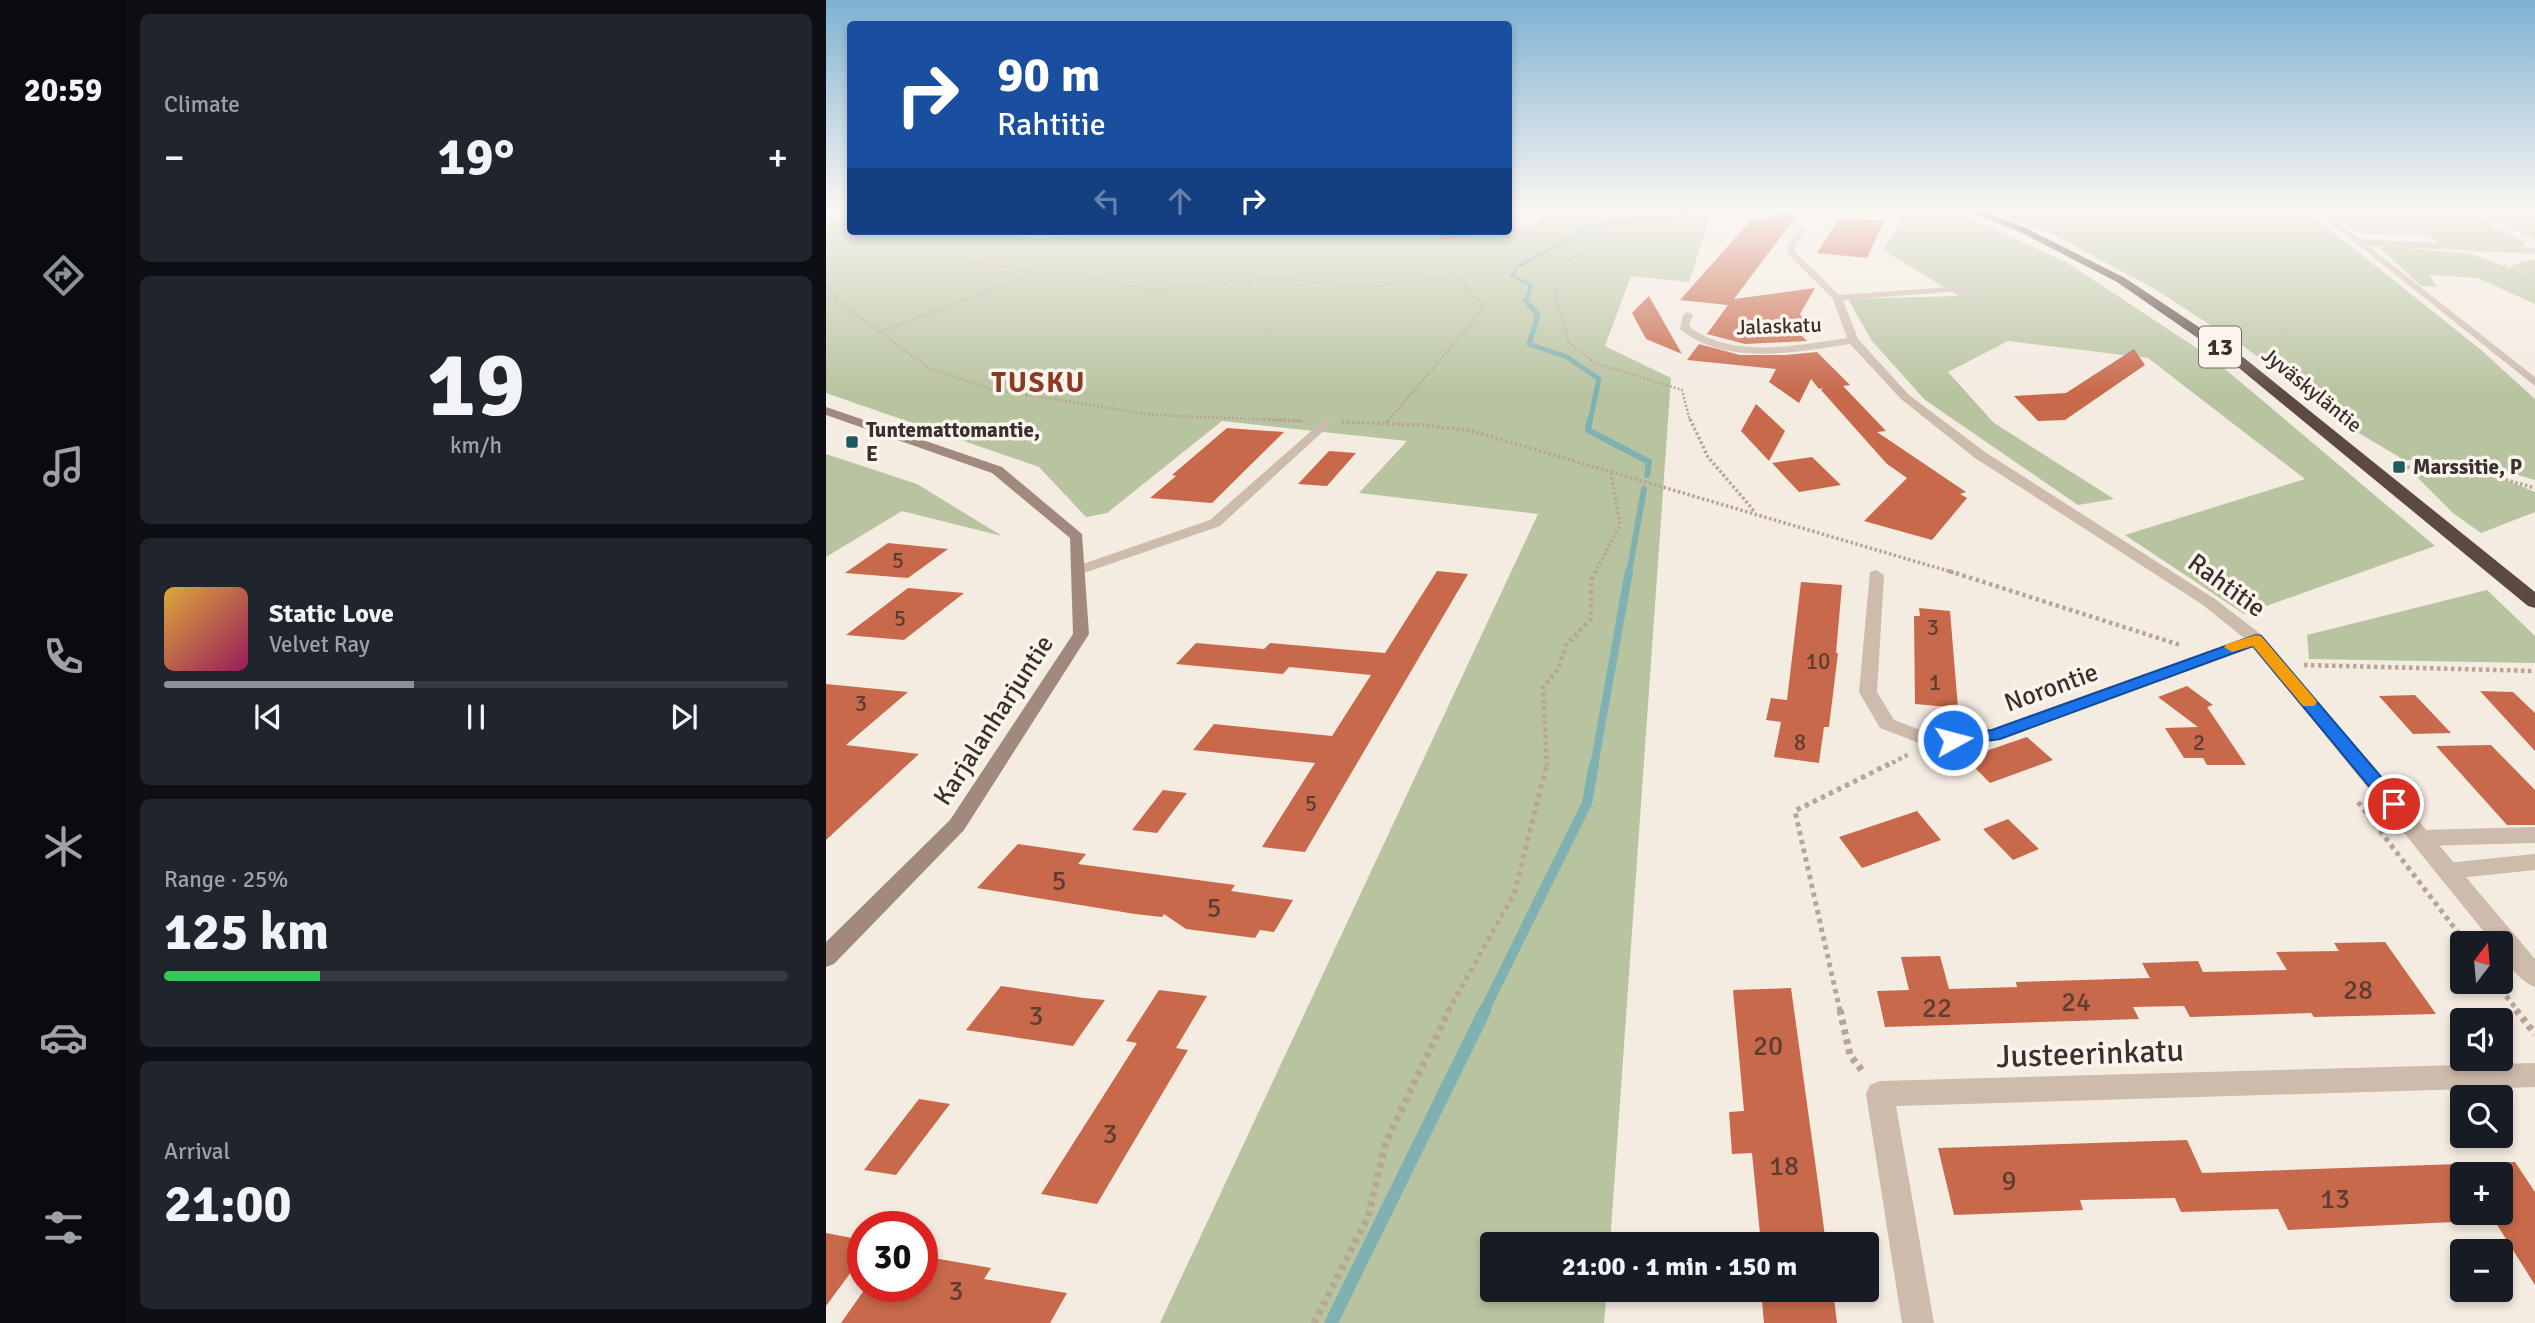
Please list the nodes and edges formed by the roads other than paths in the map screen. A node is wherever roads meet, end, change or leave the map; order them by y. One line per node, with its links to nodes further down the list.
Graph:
1 (1808, 270): 5 (street)
2 (2101, 270): 13 (highway, Jyväskyläntie / 13)
3 (2393, 270): 8 (street)
4 (1988, 286): 5 (street)
5 (1838, 298): 7 (street, Rahtitie)
6 (1688, 314): 7 (street, Jalaskatu)
7 (1853, 340): 14 (street, Rahtitie)
8 (2535, 383)
9 (826, 411): 11 (street, Karjalanharjuntie)
10 (1326, 422): 11 (street)
11 (1079, 570): 19 (street, Karjalanharjuntie)
12 (1877, 575): 14 (street, Norontie)
13 (2529, 597)
14 (2256, 639): 16 (street, Rahtitie)
15 (2535, 835): 16 (lane)
16 (2421, 838): 18 (street, Rahtitie)
17 (2535, 862): 18 (lane)
18 (2448, 871): 20 (street, Rahtitie)
19 (826, 957)
20 (2535, 977)
21 (2535, 1075): 22 (street, Justeerinkatu)
22 (1918, 1323)

